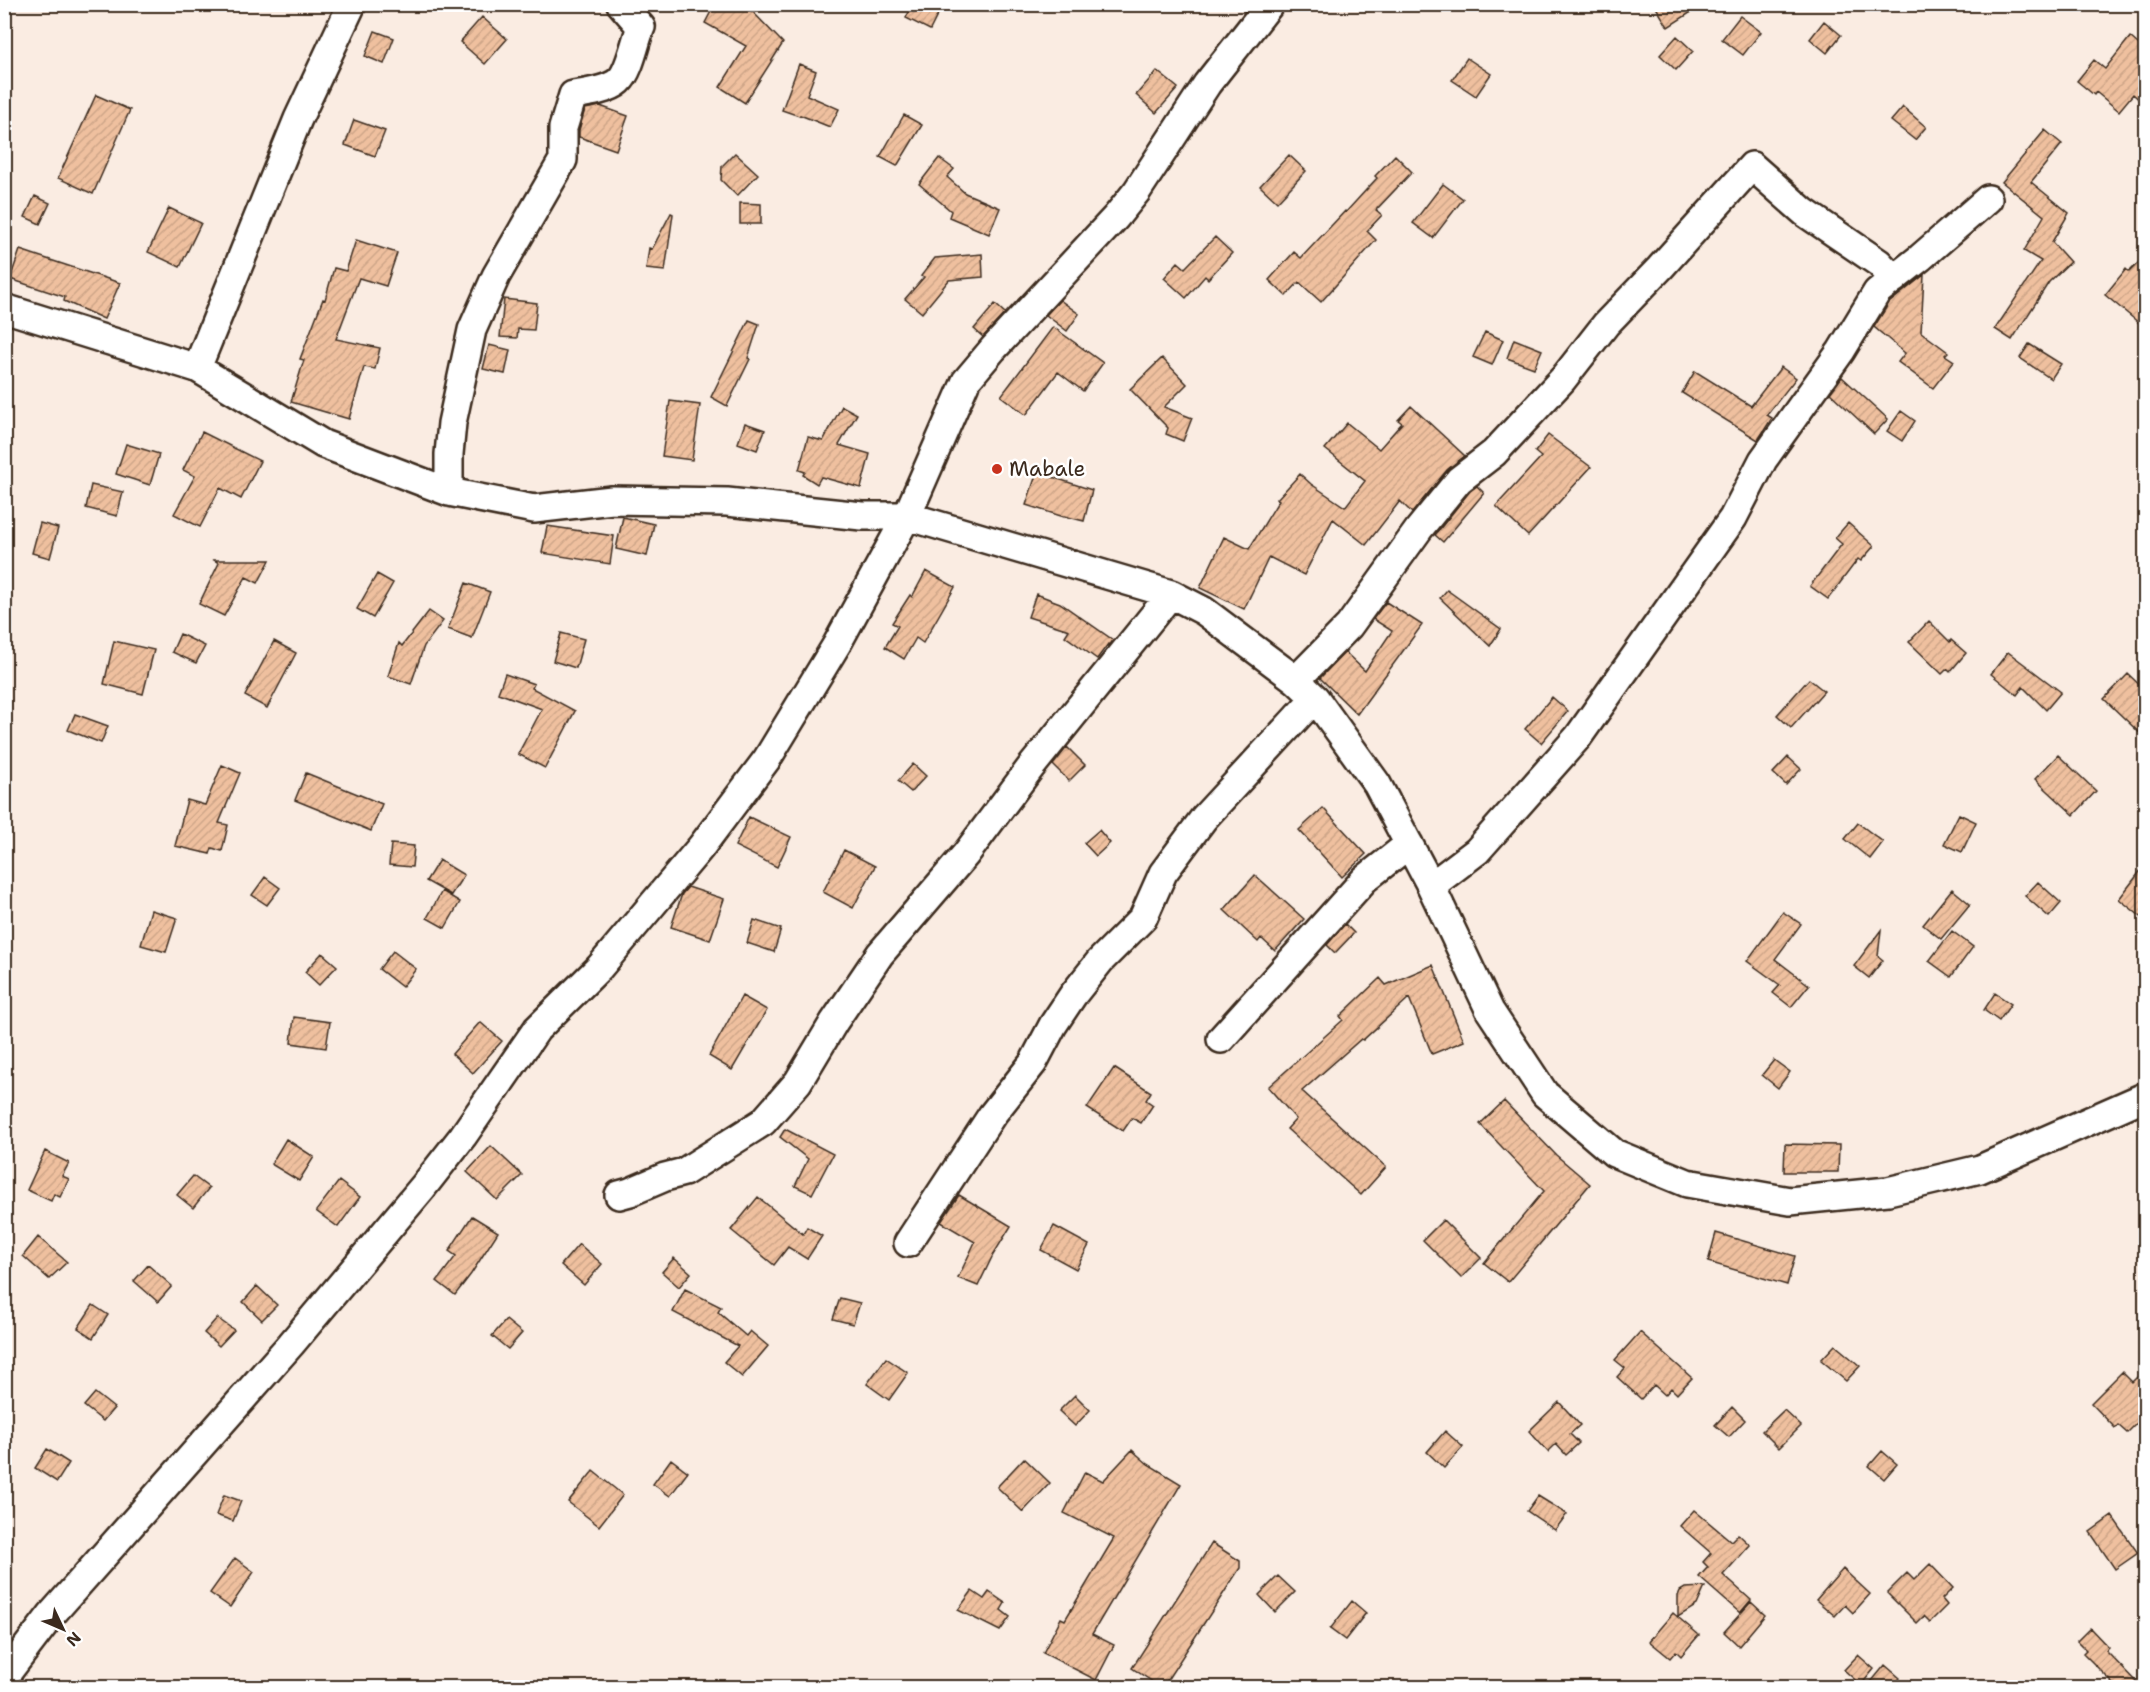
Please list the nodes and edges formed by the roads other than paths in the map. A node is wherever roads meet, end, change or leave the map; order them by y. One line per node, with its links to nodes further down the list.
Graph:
1 (352, 4): 7 (street)
2 (621, 4): 8 (street)
3 (1270, 4): 9 (street)
4 (1988, 199): 5 (street)
5 (1894, 279): 11 (street); 13 (street)
6 (4, 308): 7 (street)
7 (197, 368): 8 (street)
8 (449, 492): 9 (street)
9 (908, 516): 10 (street); 18 (street)
10 (1171, 594): 11 (street); 16 (street)
11 (1305, 689): 12 (street); 17 (street)
12 (1409, 844): 13 (street); 14 (street)
13 (1431, 886): 15 (street)
14 (1221, 1039)
15 (2145, 1096)
16 (618, 1195)
17 (908, 1243)
18 (4, 1677)

